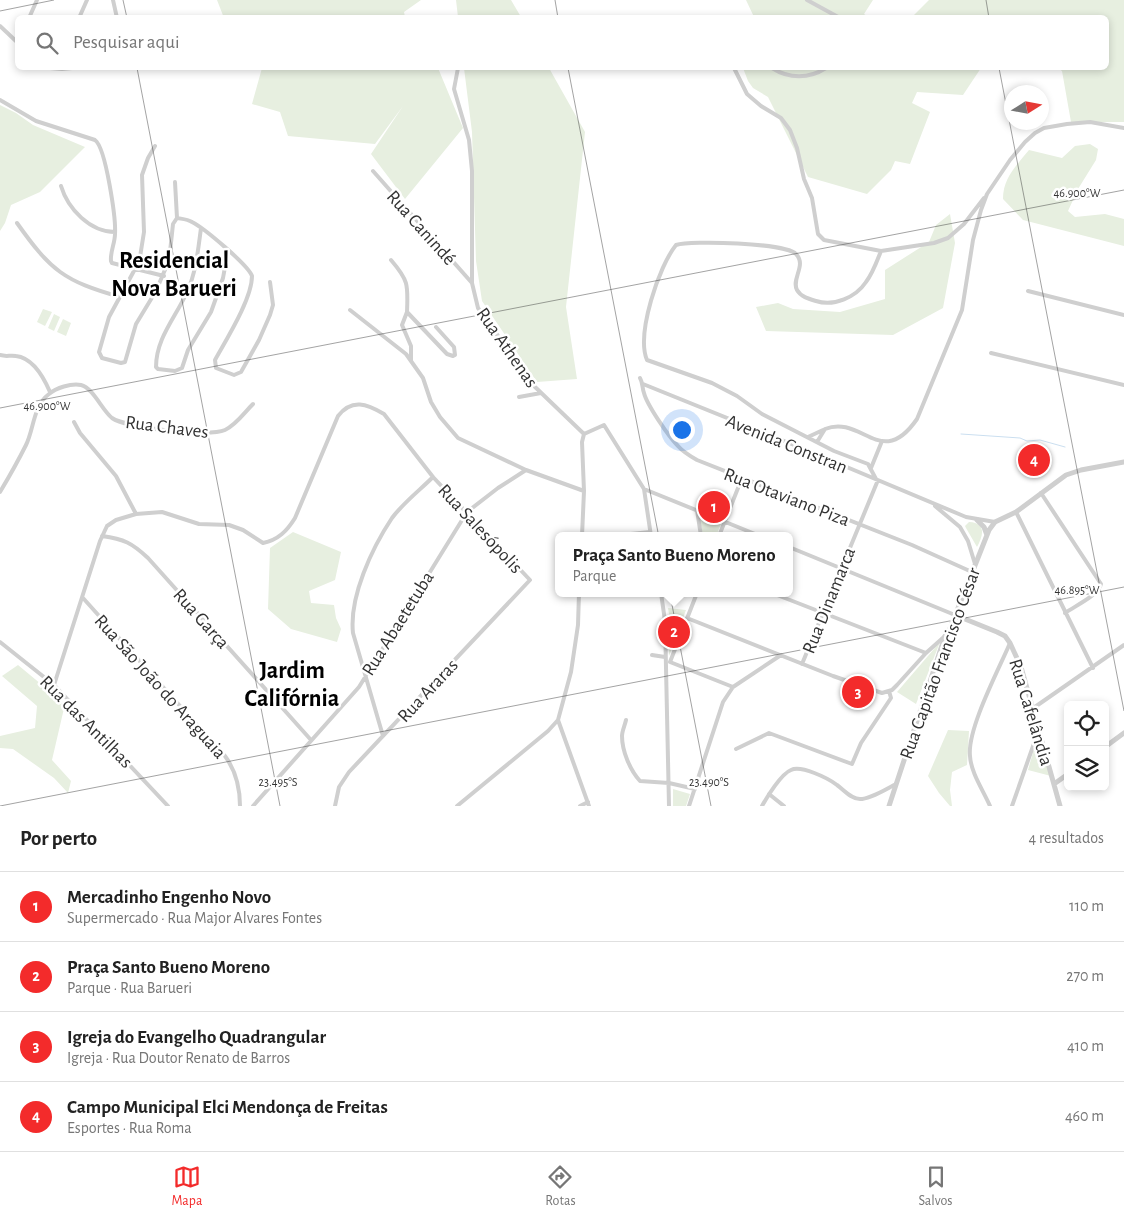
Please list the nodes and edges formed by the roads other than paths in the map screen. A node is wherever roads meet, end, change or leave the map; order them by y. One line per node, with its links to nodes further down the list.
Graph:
1 (37, 0): 5 (street)
2 (87, 0): 6 (street)
3 (113, 0): 7 (street)
4 (807, 0): 8 (street)
5 (30, 15)
6 (80, 15)
7 (116, 15)
8 (834, 15)
9 (0, 26): 10 (street)
10 (15, 40)
11 (458, 70): 32 (street, Rua Athenas)
12 (735, 70): 27 (street)
13 (775, 70): 14 (street)
14 (822, 70)
15 (0, 100): 25 (street)
16 (1124, 128): 21 (street)
17 (155, 146): 29 (street)
18 (373, 170): 32 (street, Rua Canindé)
19 (175, 182): 22 (street)
20 (61, 186): 25 (street)
21 (987, 194): 27 (street); 54 (street)
22 (176, 218): 24 (street); 30 (street)
23 (17, 223): 34 (street)
24 (201, 228): 26 (street); 26 (street)
25 (115, 232): 29 (street)
26 (228, 251): 31 (street)
27 (881, 251): 52 (street)
28 (391, 260): 36 (street)
29 (135, 269): 30 (street); 34 (street)
30 (164, 276): 34 (street)
31 (270, 282)
32 (472, 283): 46 (street, Rua Athenas)
33 (1028, 291): 37 (street)
34 (120, 297)
35 (350, 310): 41 (street)
36 (407, 312): 38 (street); 41 (street)
37 (1124, 315)
38 (436, 327)
39 (991, 353): 44 (street)
40 (0, 355): 45 (street)
41 (411, 360): 57 (street)
42 (640, 378): 43 (street, Rua Otaviano Piza)
43 (643, 384): 59 (street, Rua Otaviano Piza); 60 (street, Avenida Constran)
44 (1124, 385)
45 (50, 392): 48 (street, Rua Chaves); 63 (street)
46 (541, 393): 47 (street); 51 (street, Rua Athenas)
47 (519, 397)
48 (253, 404)
49 (74, 422): 69 (street)
50 (825, 429): 52 (street); 53 (street, Avenida Constran); 54 (street, Avenida Constran)
51 (584, 434): 61 (street); 62 (street)
52 (808, 438): 53 (street)
53 (817, 442): 56 (street)
54 (882, 442): 56 (street)
55 (1124, 462): 64 (street)
56 (871, 468): 60 (street)
57 (526, 470): 62 (street); 67 (street, Rua Abaetetuba)
58 (433, 477): 67 (street, Rua Salesópolis); 69 (street, Rua Salesópolis); 108 (street)
59 (742, 478): 72 (street); 74 (street, Rua Otaviano Piza)
60 (877, 480): 65 (street, Avenida Constran); 74 (street, Rua Dinamarca)
61 (644, 489): 66 (street); 77 (street)
62 (584, 491): 76 (street)
63 (0, 492)
64 (1041, 493): 68 (street); 93 (street)
65 (931, 503): 70 (street, Avenida Constran); 75 (street, Avenida Constran)
66 (697, 510): 72 (street); 78 (street)
67 (467, 512): 87 (street, Rua Salesópolis); 108 (street, Rua Abaetetuba)
68 (1016, 512): 73 (street); 93 (street)
69 (136, 514): 81 (street, Rua Salesópolis)
70 (966, 517): 71 (street, Avenida Constran); 75 (street)
71 (977, 520): 73 (street, Avenida Constran); 82 (street)
72 (725, 521): 79 (street); 80 (street)
73 (995, 522): 82 (street, Rua Capitão Francisco César)
74 (859, 524): 85 (street, Rua Dinamarca); 86 (street, Rua Otaviano Piza)
75 (960, 527): 84 (street, Avenida Constran)
76 (582, 532)
77 (651, 532)
78 (700, 532)
79 (721, 532)
80 (751, 532)
81 (102, 536): 92 (street); 118 (street, Rua Garça)
82 (987, 536): 84 (street, Rua Capitão Francisco César)
83 (793, 550): 85 (street)
84 (975, 564): 86 (street, Rua Capitão Francisco César)
85 (841, 569): 94 (street, Rua Dinamarca); 95 (street)
86 (972, 572): 95 (street, Rua Capitão Francisco César)
87 (530, 580): 117 (street, Rua Araras)
88 (580, 597): 113 (street)
89 (662, 597): 104 (street)
90 (696, 597): 96 (street)
91 (782, 597): 94 (street)
92 (82, 598): 109 (street); 129 (street, Rua São João do Araguaia)
93 (1065, 612): 107 (street)
94 (823, 613): 101 (street); 106 (street, Rua Dinamarca)
95 (955, 615): 97 (street, Rua Capitão Francisco César); 99 (street, Rua Cafelândia)
96 (688, 618): 103 (street); 105 (street)
97 (945, 636): 101 (street); 123 (street, Rua Capitão Francisco César)
98 (0, 642): 109 (street, Rua das Antilhas)
99 (1010, 643): 112 (street, Rua Cafelândia); 139 (street)
100 (1124, 645): 107 (street)
101 (926, 653): 111 (street)
102 (652, 655): 104 (street)
103 (781, 655): 106 (street); 110 (street)
104 (665, 657): 105 (street)
105 (668, 663): 110 (street); 122 (street)
106 (802, 664): 111 (street)
107 (1093, 668): 112 (street)
108 (365, 674): 117 (street); 118 (street, Rua Abaetetuba)
109 (54, 685): 128 (street, Rua das Antilhas)
110 (733, 686): 125 (street)
111 (889, 691): 120 (street)
112 (1032, 709): 115 (street, Rua Cafelândia)
113 (558, 720): 127 (street); 132 (street)
114 (626, 720): 122 (street)
115 (1038, 732): 124 (street, Rua Cafelândia); 140 (street)
116 (1124, 733): 119 (street)
117 (383, 736): 131 (street, Rua Araras)
118 (311, 740): 130 (street, Rua Abaetetuba)
119 (1106, 746)
120 (736, 749)
121 (1064, 777): 124 (street)
122 (668, 783): 125 (street); 134 (street)
123 (896, 784): 126 (street); 138 (street, Rua Capitão Francisco César)
124 (1054, 784): 141 (street, Rua Cafelândia)
125 (695, 789): 135 (street)
126 (769, 794): 136 (street); 137 (street)
127 (589, 804): 133 (street)
128 (168, 806)
129 (240, 806)
130 (253, 806)
131 (335, 806)
132 (457, 806)
133 (580, 806)
134 (669, 806)
135 (690, 806)
136 (762, 806)
137 (784, 806)
138 (889, 806)
139 (990, 806)
140 (1012, 806)
141 (1060, 806)

